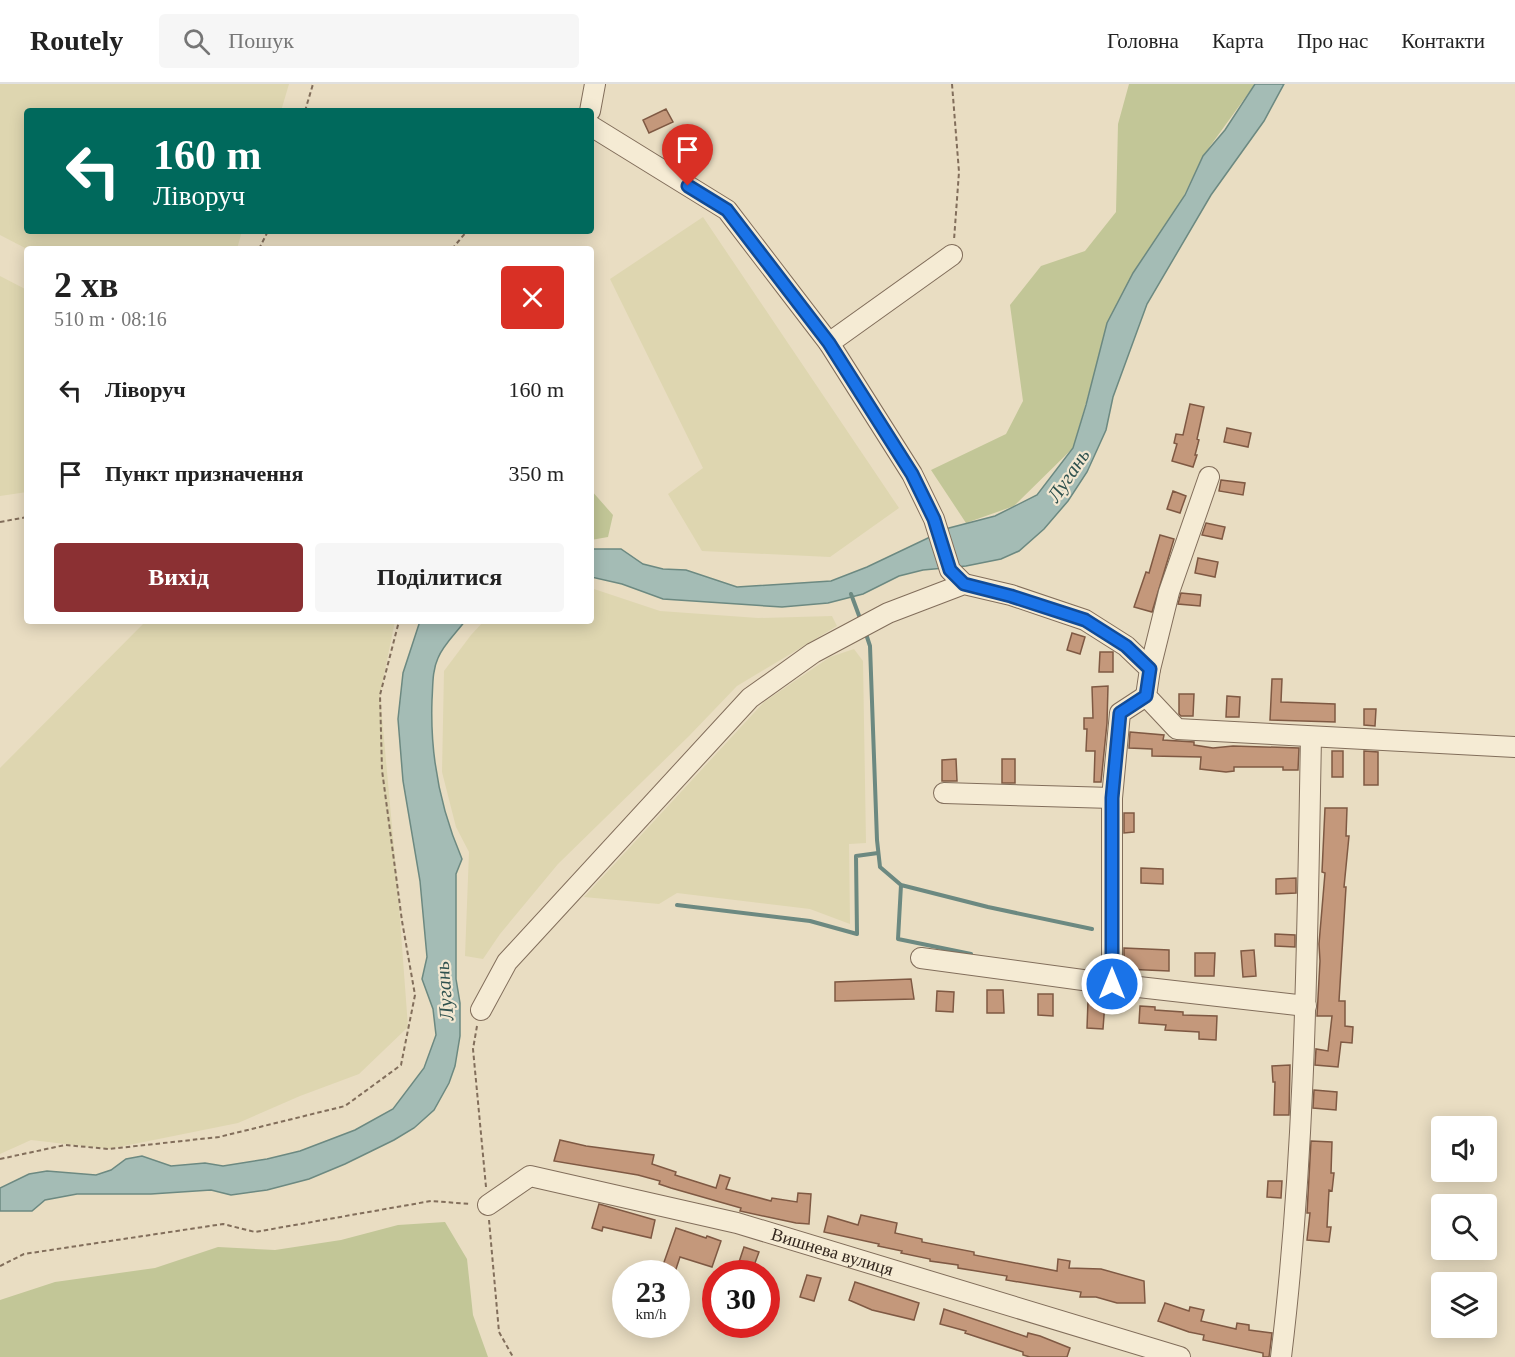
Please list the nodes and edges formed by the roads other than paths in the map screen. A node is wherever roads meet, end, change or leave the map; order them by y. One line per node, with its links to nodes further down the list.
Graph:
1 (595, 84): 2 (street)
2 (591, 108)
3 (594, 128): 5 (street)
4 (952, 255): 5 (street)
5 (829, 343): 7 (street)
6 (1209, 477): 8 (street)
7 (957, 577): 8 (street); 17 (street)
8 (1150, 669): 9 (street)
9 (1146, 696): 10 (street); 13 (street)
10 (1311, 737): 11 (street); 16 (street)
11 (1515, 747)
12 (944, 794): 13 (street)
13 (1112, 798): 15 (street)
14 (921, 958): 15 (street)
15 (1112, 984): 16 (street)
16 (1306, 1006): 20 (street)
17 (481, 1010)
18 (488, 1205): 19 (street, Вишнева вулиця)
19 (1180, 1357)
20 (1281, 1357)

